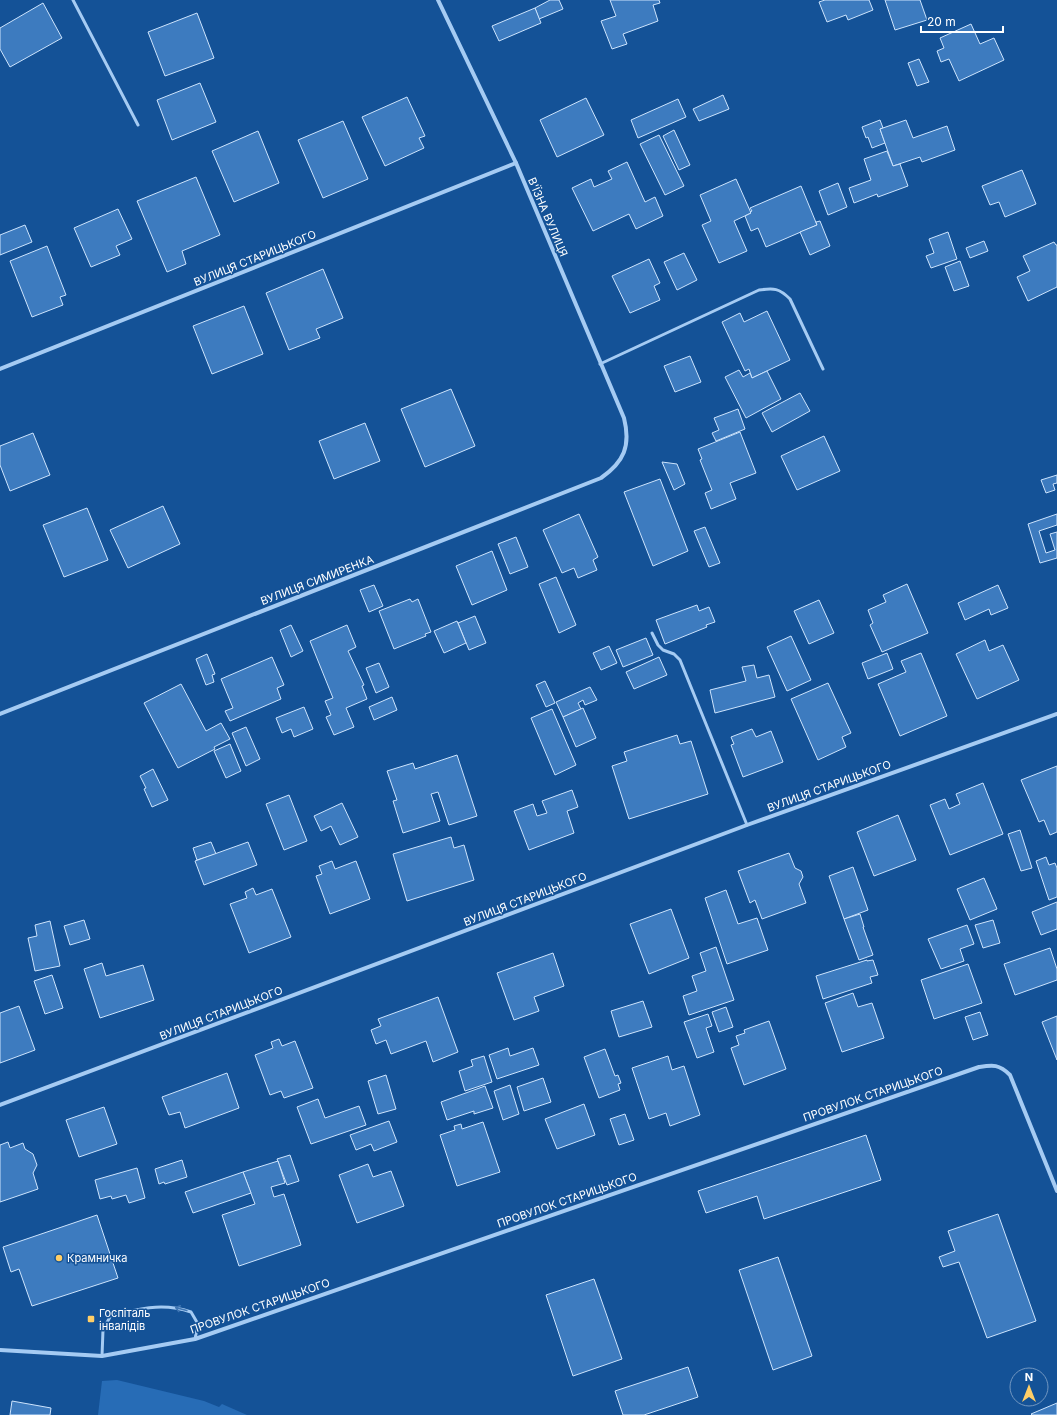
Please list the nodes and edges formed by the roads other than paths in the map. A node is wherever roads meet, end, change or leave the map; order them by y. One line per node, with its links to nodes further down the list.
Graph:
1 (73, 0): 3 (lane)
2 (438, 0): 4 (street, В'ЇЗНА ВУЛИЦЯ)
3 (138, 125)
4 (516, 163): 5 (street, В'ЇЗНА ВУЛИЦЯ); 6 (street, ВУЛИЦЯ СТАРИЦЬКОГО)
5 (600, 364): 7 (lane); 8 (street, В'ЇЗНА ВУЛИЦЯ)
6 (0, 369)
7 (823, 369)
8 (626, 446): 10 (street, ВУЛИЦЯ СИМИРЕНКА)
9 (652, 633): 12 (lane)
10 (0, 714)
11 (1057, 714): 12 (street, ВУЛИЦЯ СТАРИЦЬКОГО)
12 (747, 825): 13 (street, ВУЛИЦЯ СТАРИЦЬКОГО)
13 (0, 1105)
14 (1057, 1191): 15 (street, ПРОВУЛОК СТАРИЦЬКОГО)
15 (195, 1339): 17 (street, ПРОВУЛОК СТАРИЦЬКОГО); 17 (lane, one-way to 17)
16 (0, 1350): 17 (street, ПРОВУЛОК СТАРИЦЬКОГО)
17 (102, 1356)

